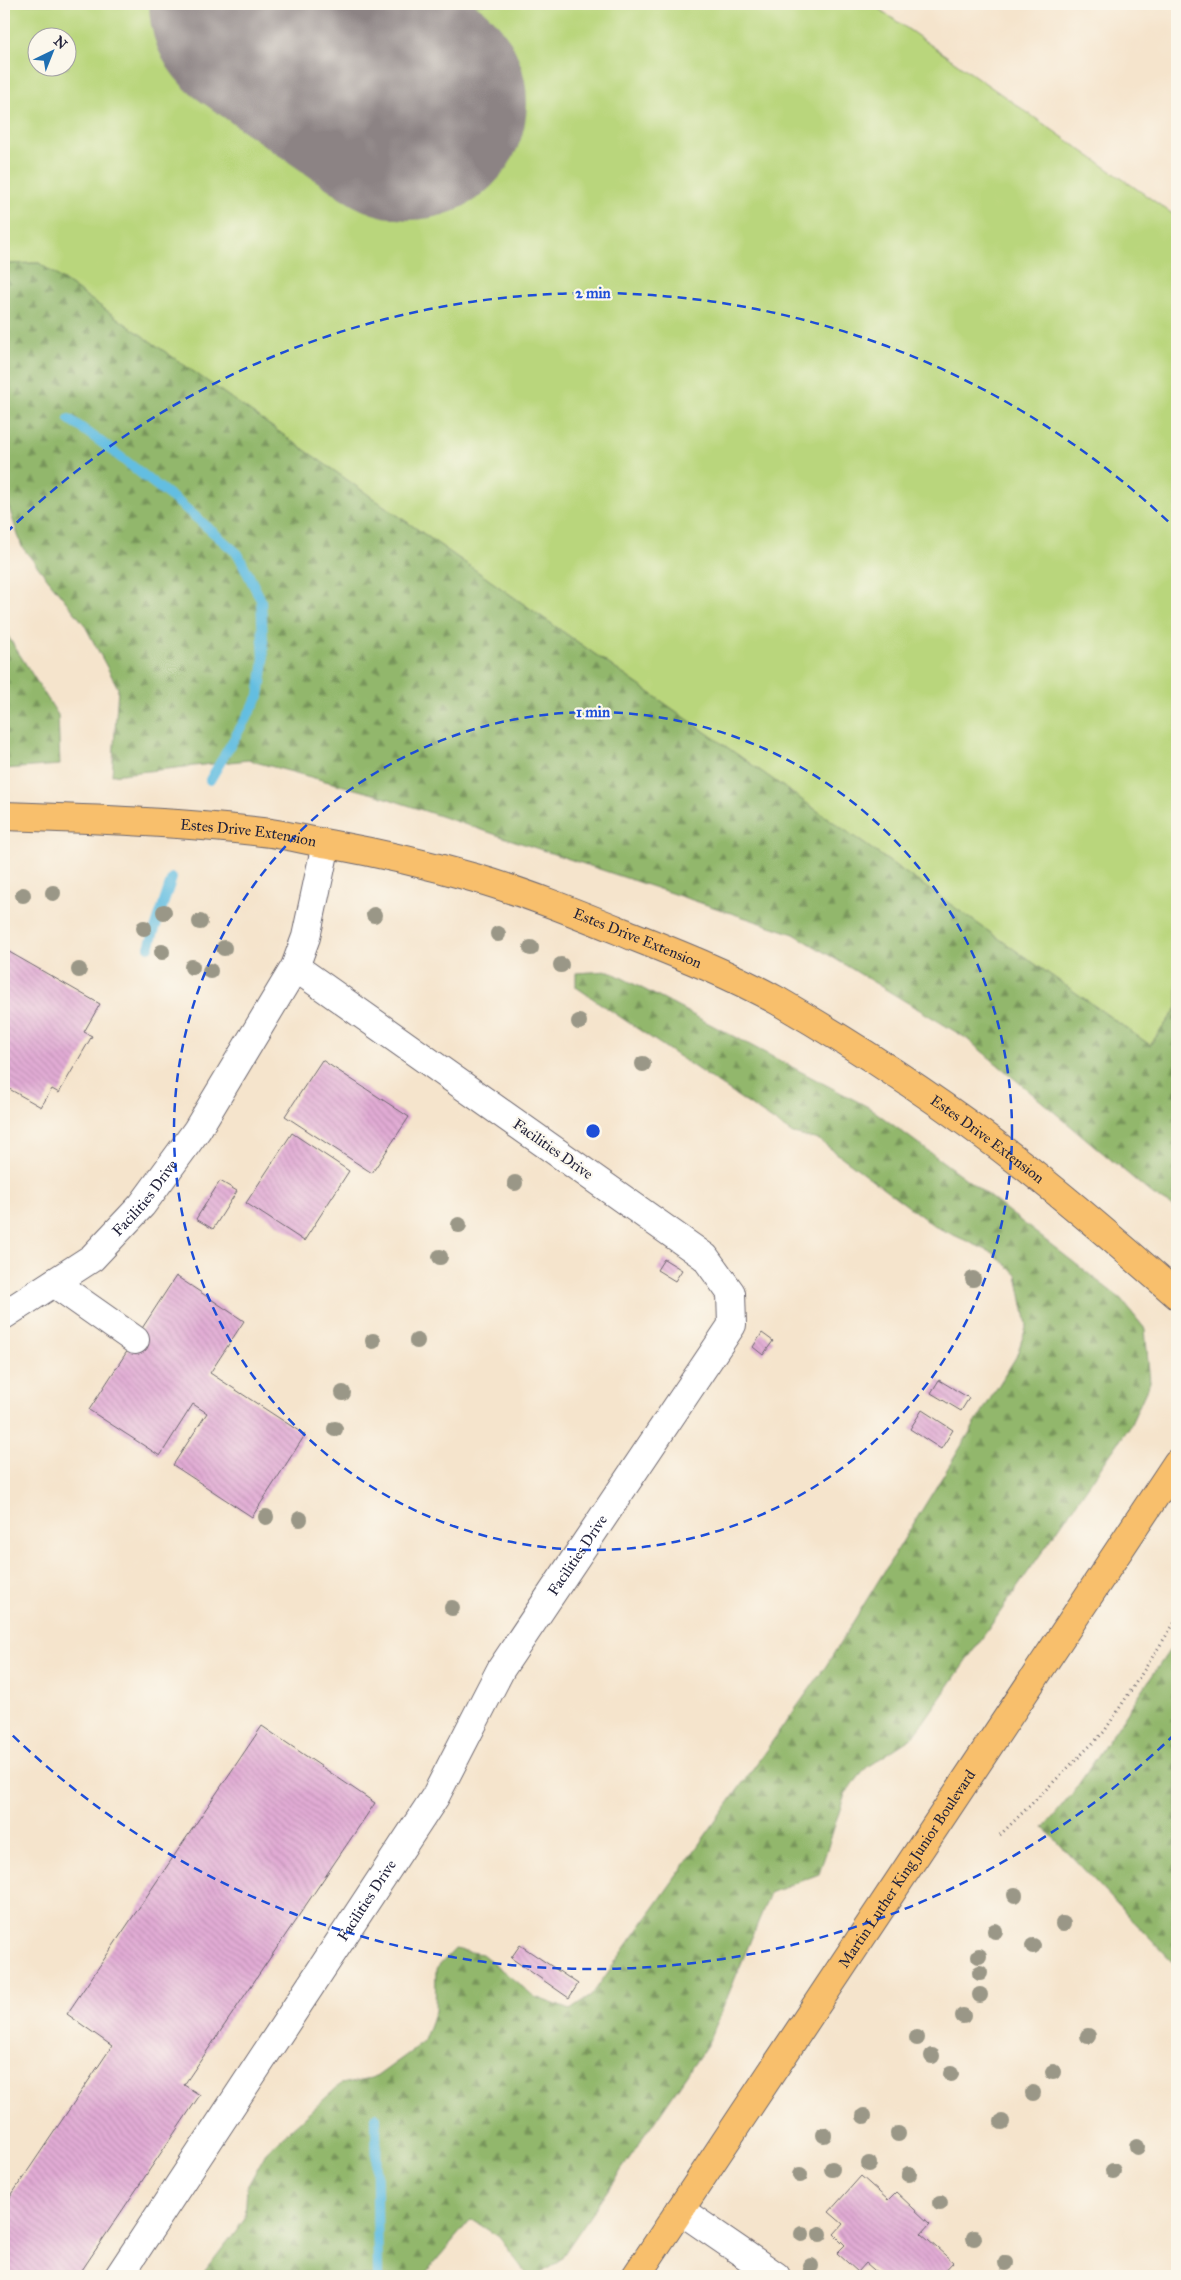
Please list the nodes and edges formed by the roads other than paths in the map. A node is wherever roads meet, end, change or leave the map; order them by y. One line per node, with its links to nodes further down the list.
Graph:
1 (4, 816): 2 (main road, Estes Drive Extension)
2 (326, 844): 3 (lane, Facilities Drive); 5 (main road, Estes Drive Extension)
3 (295, 967): 4 (lane, Facilities Drive); 10 (lane, Facilities Drive)
4 (54, 1283): 6 (lane, Facilities Drive); 7 (lane)
5 (1177, 1295)
6 (4, 1315)
7 (135, 1340)
8 (1177, 1463): 9 (main road, Martin Luther King Junior Boulevard)
9 (680, 2210): 11 (main road, Martin Luther King Junior Boulevard); 12 (lane)
10 (118, 2276)
11 (636, 2276)
12 (776, 2276)

